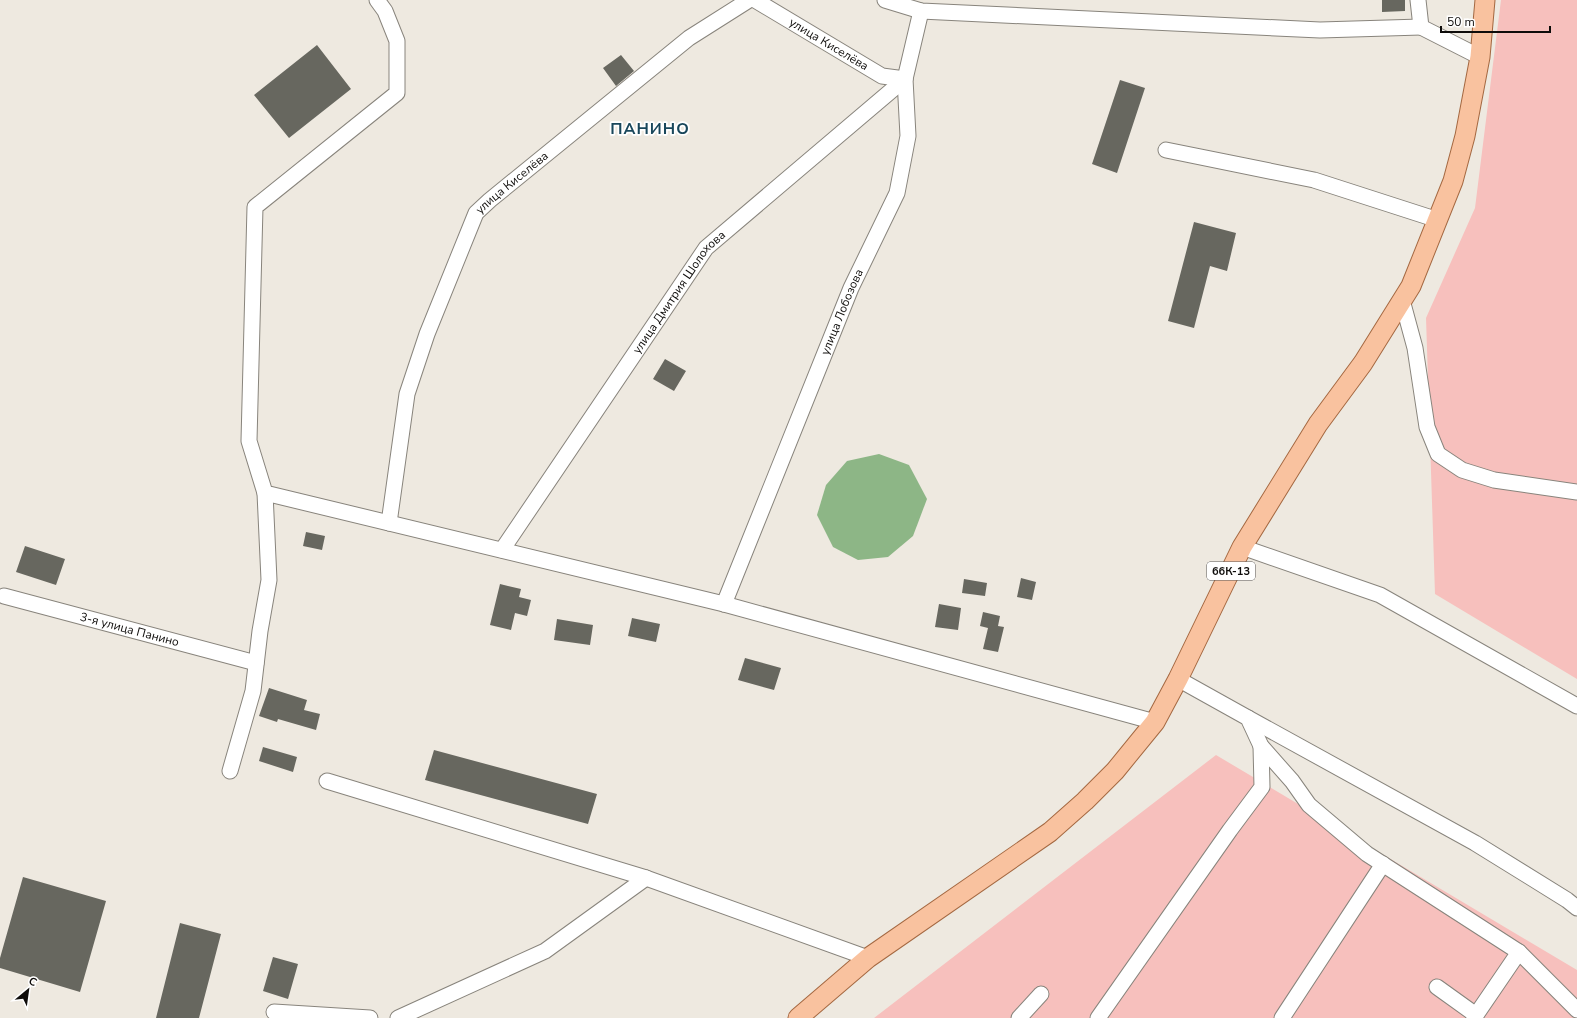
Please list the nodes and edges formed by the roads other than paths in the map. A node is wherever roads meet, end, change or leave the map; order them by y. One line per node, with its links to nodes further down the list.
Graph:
1 (377, 0): 15 (street)
2 (749, 0): 16 (street, улица Киселёва)
3 (755, 0): 10 (street, улица Киселёва)
4 (885, 0): 7 (street)
5 (1418, 0): 8 (street)
6 (1485, 0): 9 (main road, 66К-13)
7 (920, 11): 8 (street); 10 (street, улица Лобозова)
8 (1421, 28): 9 (street)
9 (1480, 57): 12 (main road, 66К-13)
10 (905, 79): 18 (street, улица Дмитрия Шолохова); 20 (street, улица Лобозова)
11 (1166, 150): 12 (street)
12 (1438, 220): 13 (main road, 66К-13)
13 (1402, 300): 14 (street); 17 (main road, 66К-13)
14 (1577, 492)
15 (265, 493): 16 (street); 21 (street)
16 (389, 523): 18 (street)
17 (1242, 547): 22 (main road, 66К-13); 23 (street)
18 (502, 550): 20 (street)
19 (4, 596): 21 (street, 3-я улица Панино)
20 (724, 604): 25 (street)
21 (256, 663): 27 (street)
22 (1178, 679): 24 (street); 25 (main road, 66К-13)
23 (1577, 706)
24 (1248, 718): 26 (street); 31 (street)
25 (1155, 722): 33 (main road, 66К-13)
26 (1261, 746): 29 (street); 43 (street)
27 (230, 771)
28 (327, 781): 30 (street)
29 (1384, 864): 32 (street); 44 (street)
30 (646, 878): 33 (street); 40 (street)
31 (1574, 900)
32 (1519, 952): 36 (street); 38 (street)
33 (868, 958): 41 (main road, 66К-13)
34 (1438, 987): 38 (street)
35 (1041, 994): 42 (street)
36 (1577, 1010)
37 (274, 1012): 39 (street)
38 (1475, 1017)
39 (370, 1018)
40 (398, 1018)
41 (798, 1018)
42 (1019, 1018)
43 (1098, 1018)
44 (1282, 1018)

